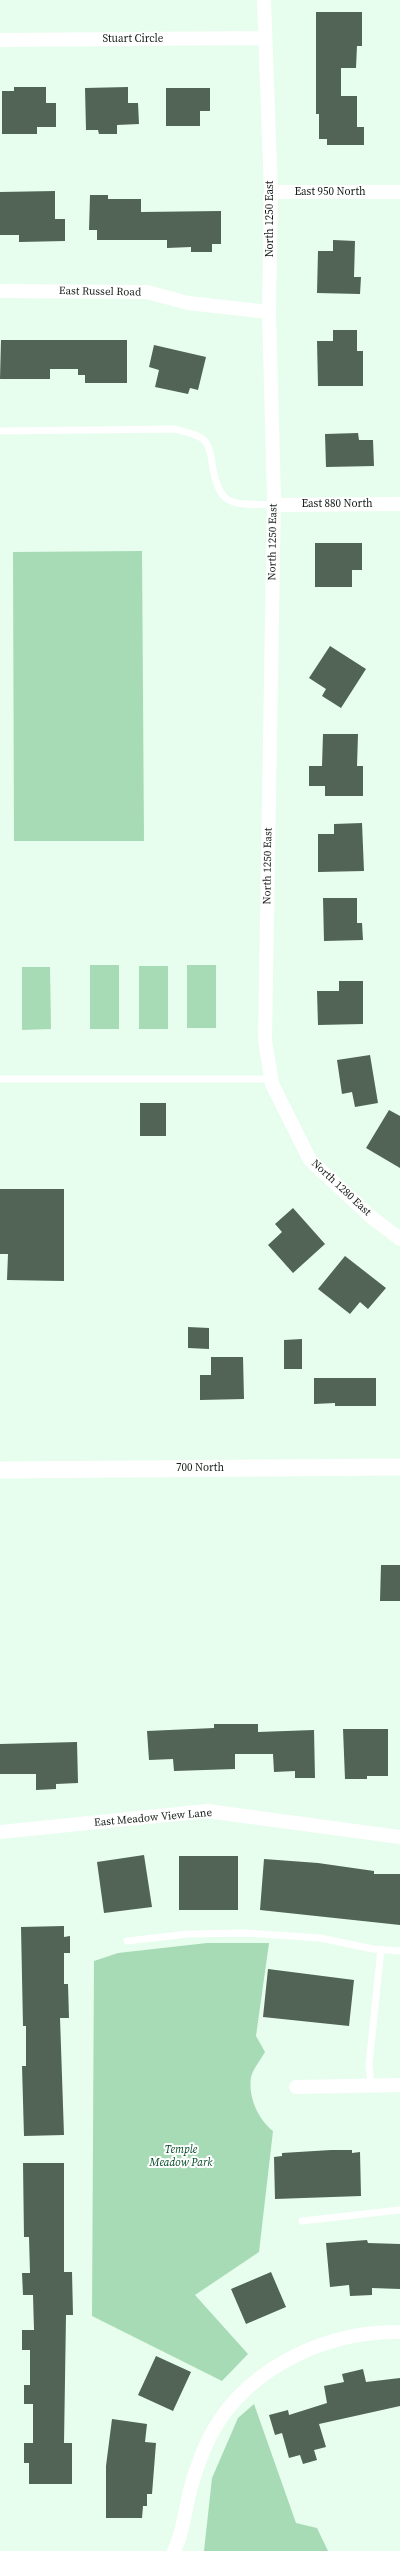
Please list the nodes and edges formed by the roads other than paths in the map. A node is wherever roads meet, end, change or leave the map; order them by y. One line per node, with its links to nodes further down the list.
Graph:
1 (264, 0): 2 (street, North 1250 East)
2 (265, 38): 3 (street, Stuart Circle); 4 (street, North 1250 East)
3 (0, 40)
4 (271, 192): 5 (street, East 950 North); 7 (street, North 1250 East)
5 (395, 192)
6 (0, 291): 7 (street, East Russel Road)
7 (269, 312): 10 (street, North 1250 East)
8 (0, 430): 10 (lane)
9 (400, 504): 10 (street, East 880 North)
10 (274, 505): 12 (street, North 1250 East)
11 (0, 1079): 12 (lane)
12 (272, 1082): 13 (street, North 1280 East)
13 (400, 1239)
14 (400, 1467): 15 (street, 700 North)
15 (0, 1470)
16 (0, 1832): 17 (street, East Meadow View Lane)
17 (400, 1837)
18 (126, 1941): 19 (lane)
19 (381, 1949): 20 (lane); 21 (lane)
20 (400, 1951)
21 (371, 2085): 22 (street); 23 (street)
22 (400, 2085)
23 (296, 2086)
24 (400, 2210): 25 (lane)
25 (302, 2220)
26 (400, 2332): 27 (street)
27 (174, 2551)

